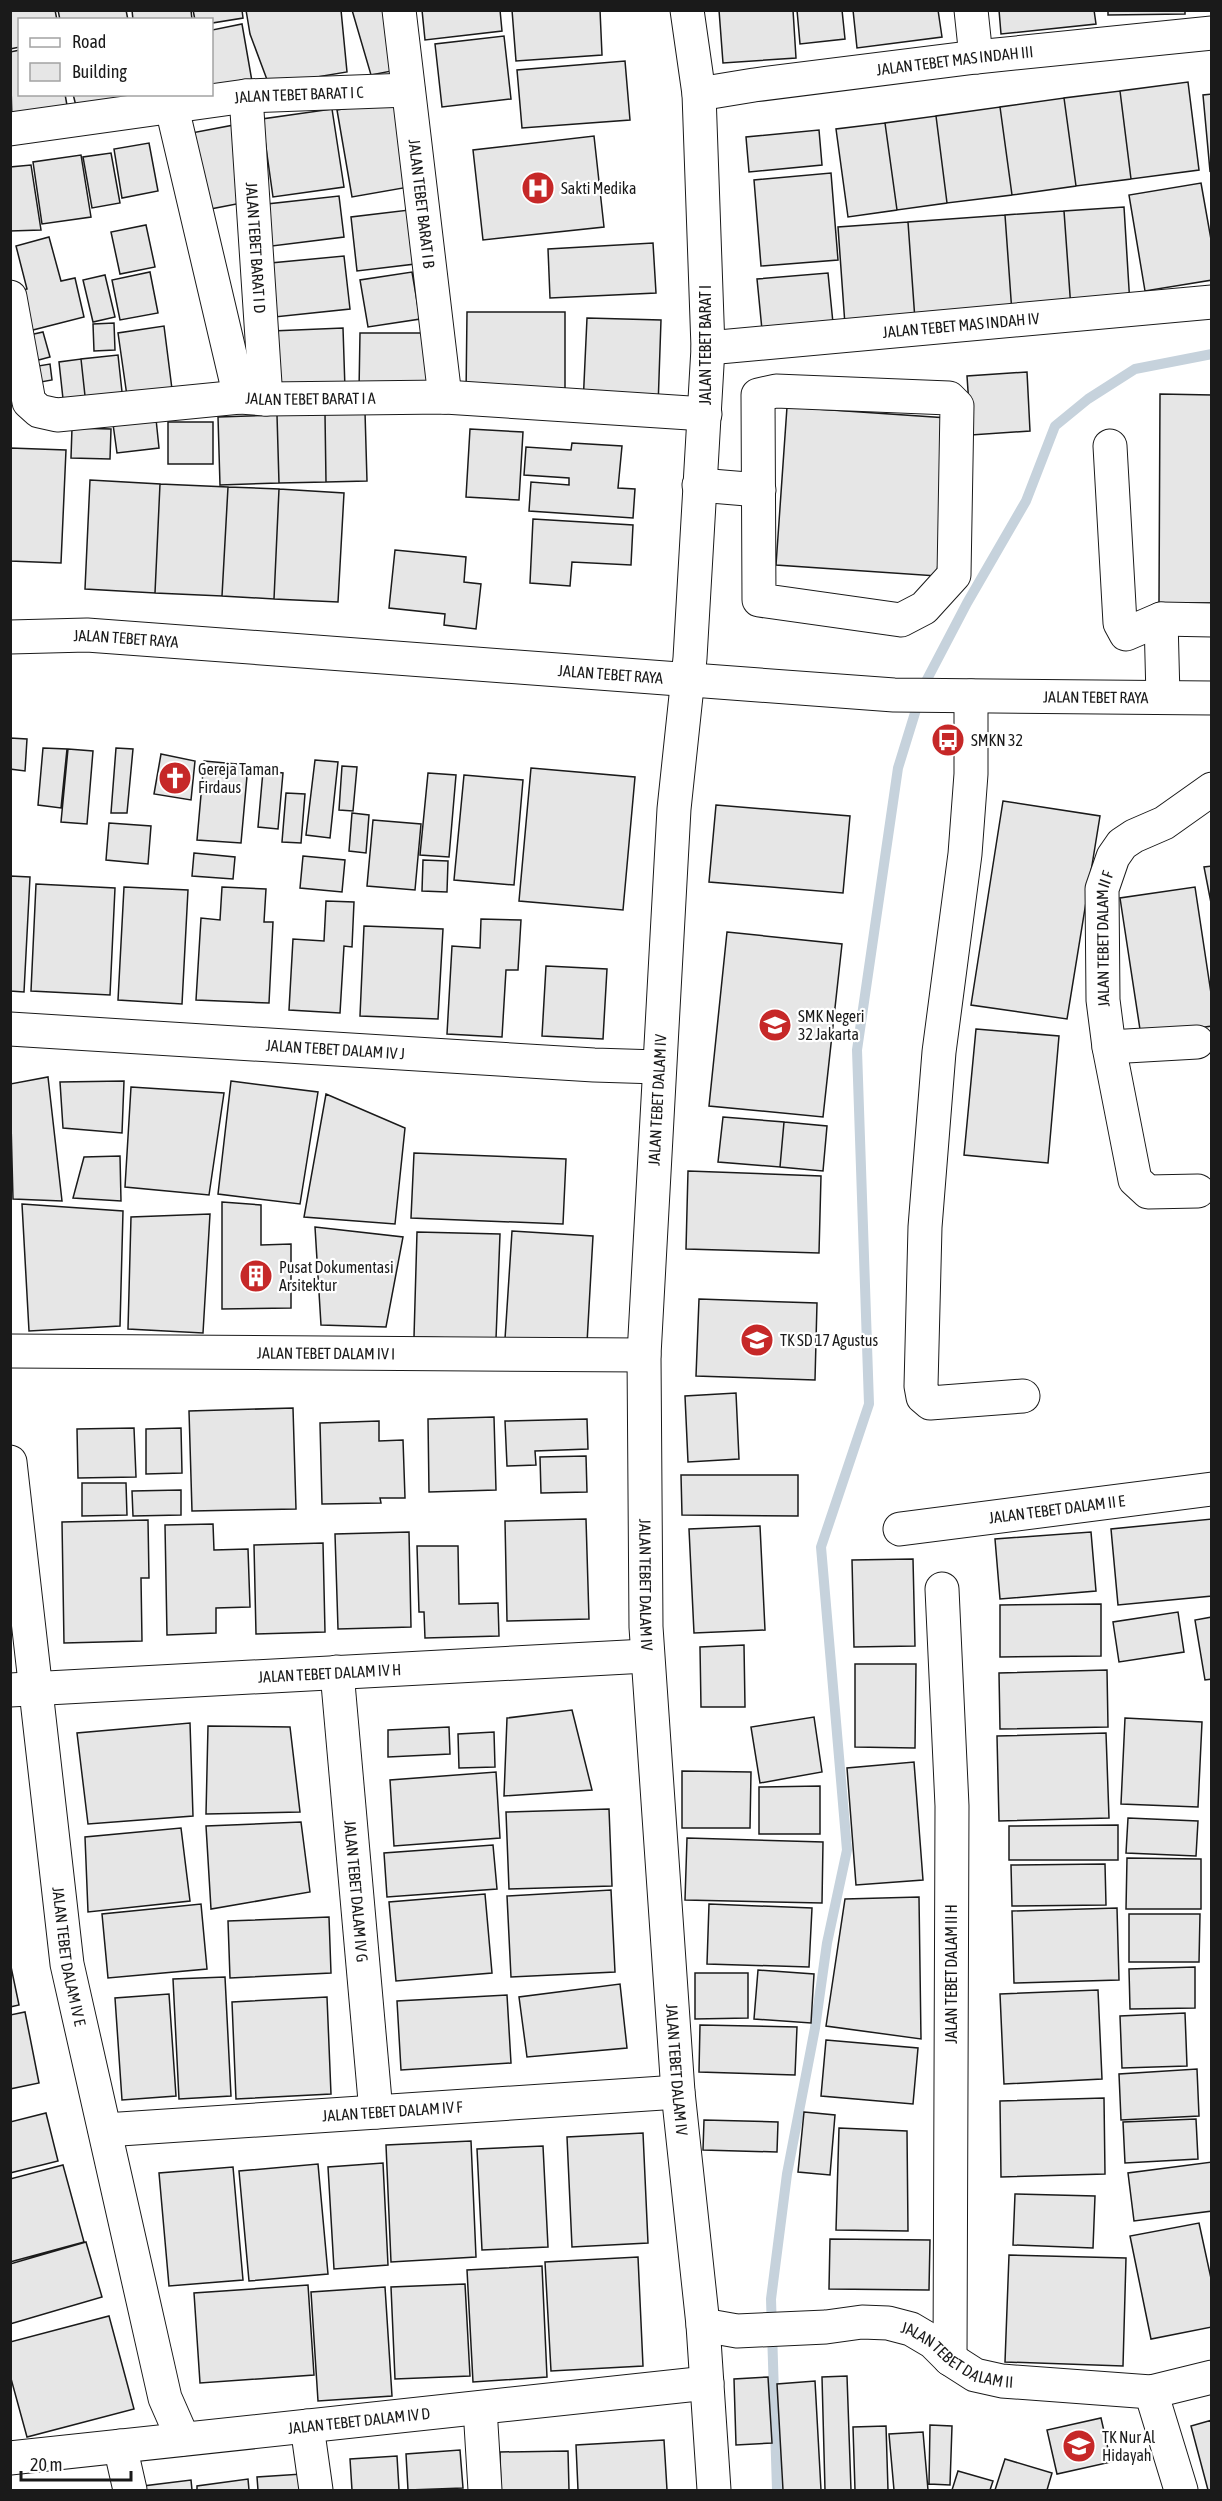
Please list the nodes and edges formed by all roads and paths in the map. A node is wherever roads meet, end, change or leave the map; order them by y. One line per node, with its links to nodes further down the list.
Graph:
1 (399, 10): 6 (street, JALAN TEBET BARAT I B)
2 (687, 10): 7 (street, JALAN TEBET BARAT I)
3 (970, 10): 5 (street)
4 (1212, 33): 5 (street, JALAN TEBET MAS INDAH III)
5 (976, 57): 7 (street, JALAN TEBET MAS INDAH III)
6 (408, 90): 8 (street, JALAN TEBET BARAT I C); 14 (street, JALAN TEBET BARAT I B)
7 (699, 94): 13 (street, JALAN TEBET BARAT I)
8 (246, 96): 9 (street, JALAN TEBET BARAT I C); 15 (street, JALAN TEBET BARAT I D)
9 (172, 108): 10 (street, JALAN TEBET BARAT I C); 15 (street)
10 (10, 129)
11 (1212, 302): 13 (street, JALAN TEBET MAS INDAH IV)
12 (12, 311): 15 (street, JALAN TEBET BARAT I A)
13 (708, 348): 16 (street, JALAN TEBET BARAT I)
14 (445, 397): 15 (street, JALAN TEBET BARAT I A); 16 (street, JALAN TEBET BARAT I A)
15 (253, 398)
16 (705, 414): 18 (street, JALAN TEBET BARAT I)
17 (1110, 446): 20 (street)
18 (699, 485): 19 (street); 23 (street, JALAN TEBET BARAT I)
19 (759, 490): 19 (street)
20 (1161, 619): 21 (street); 25 (street)
21 (1212, 620)
22 (10, 637): 23 (street, JALAN TEBET RAYA)
23 (688, 679): 24 (street, JALAN TEBET RAYA); 31 (street, JALAN TEBET DALAM IV)
24 (971, 696): 25 (street, JALAN TEBET RAYA); 35 (street)
25 (1163, 697): 26 (street, JALAN TEBET RAYA)
26 (1212, 698)
27 (1212, 789): 30 (street, JALAN TEBET DALAM II F)
28 (10, 1029): 31 (street, JALAN TEBET DALAM IV J)
29 (1197, 1042): 30 (street)
30 (1109, 1047): 32 (street, JALAN TEBET DALAM II F)
31 (658, 1066): 34 (street, JALAN TEBET DALAM IV)
32 (1198, 1191)
33 (10, 1351): 34 (street, JALAN TEBET DALAM IV I)
34 (644, 1355): 40 (street, JALAN TEBET DALAM IV)
35 (1023, 1396)
36 (10, 1462): 42 (street, JALAN TEBET DALAM IV E)
37 (1212, 1489): 38 (street, JALAN TEBET DALAM II E)
38 (900, 1529)
39 (942, 1589): 47 (street, JALAN TEBET DALAM II H)
40 (646, 1656): 41 (street, JALAN TEBET DALAM IV H); 43 (street, JALAN TEBET DALAM IV)
41 (338, 1672): 42 (street, JALAN TEBET DALAM IV H); 44 (street, JALAN TEBET DALAM IV G)
42 (23, 1689): 45 (street, JALAN TEBET DALAM IV E)
43 (678, 2092): 44 (street, JALAN TEBET DALAM IV F); 46 (street, JALAN TEBET DALAM IV)
44 (376, 2112): 45 (street, JALAN TEBET DALAM IV F)
45 (105, 2130): 53 (street, JALAN TEBET DALAM IV E)
46 (703, 2325): 47 (street, JALAN TEBET DALAM II); 49 (street, JALAN TEBET DALAM IV)
47 (950, 2359): 50 (street, JALAN TEBET DALAM II)
48 (1212, 2377): 50 (street, JALAN TEBET DALAM II)
49 (707, 2383): 51 (street, JALAN TEBET DALAM IV D); 59 (street, JALAN TEBET DALAM IV)
50 (1151, 2392): 60 (street)
51 (480, 2408): 52 (street, JALAN TEBET DALAM IV D); 58 (street)
52 (307, 2426): 53 (street, JALAN TEBET DALAM IV D); 57 (street)
53 (183, 2439): 54 (street, JALAN TEBET DALAM IV D)
54 (120, 2446): 55 (street, JALAN TEBET DALAM IV D); 56 (street)
55 (10, 2458)
56 (130, 2490)
57 (316, 2490)
58 (485, 2490)
59 (714, 2490)
60 (1181, 2490)

